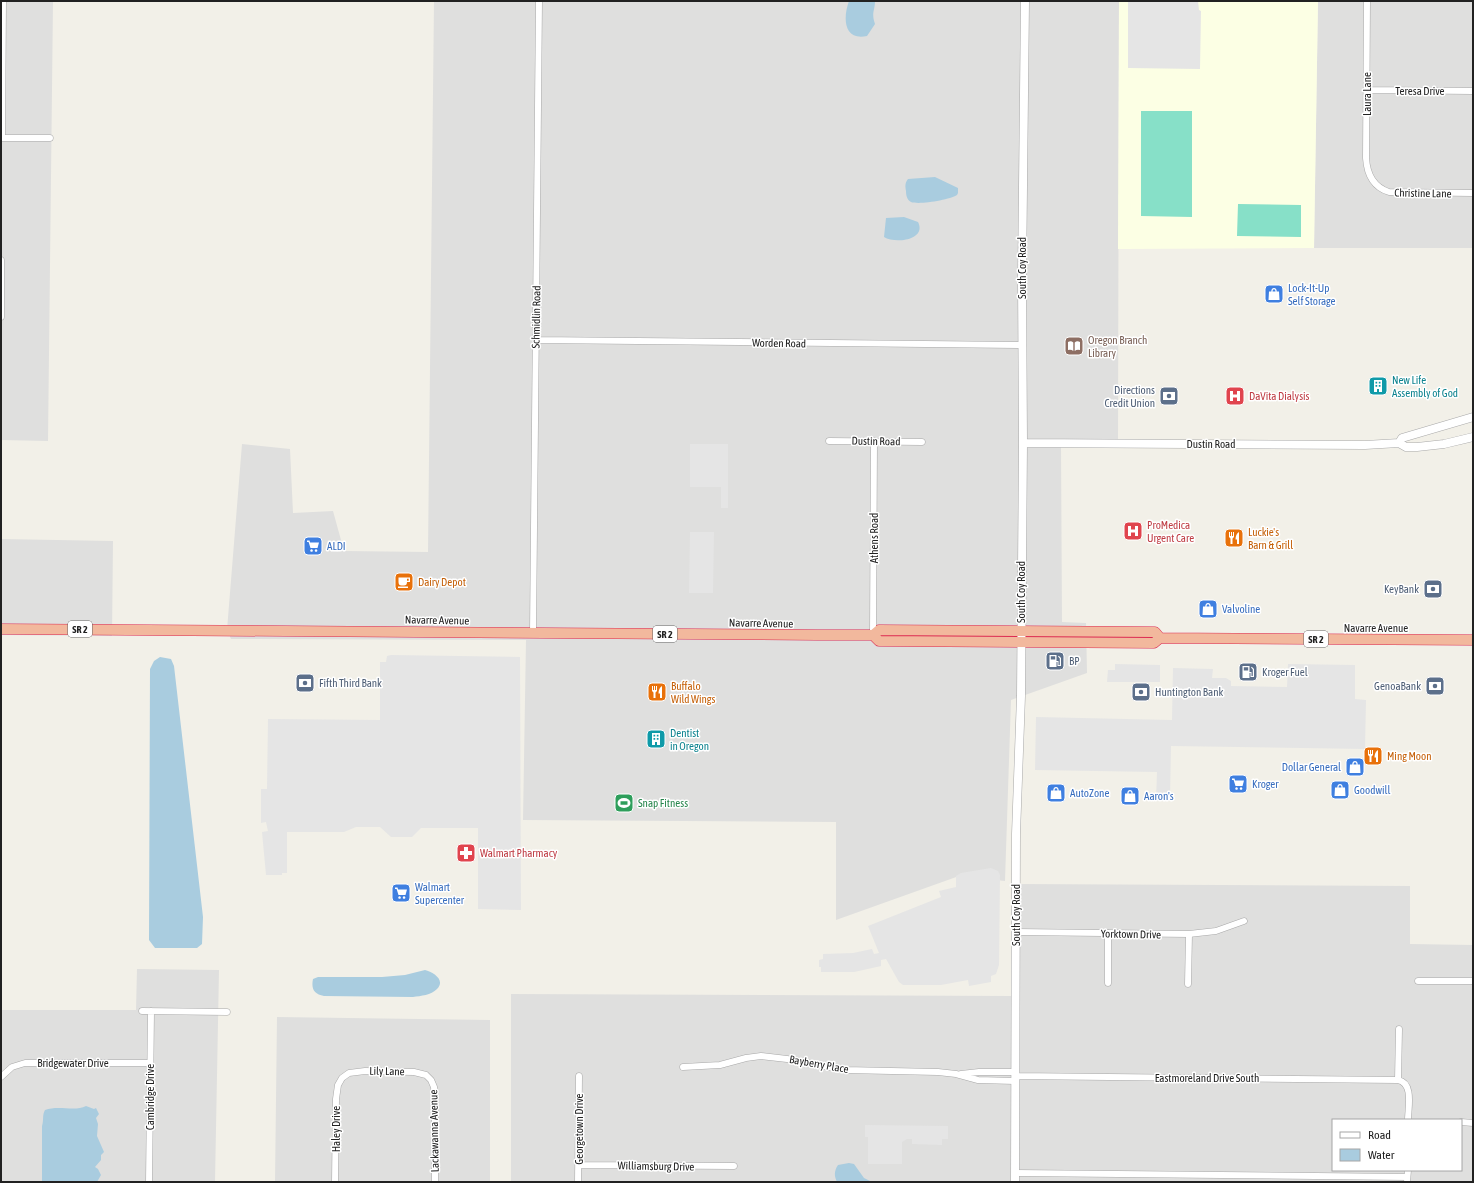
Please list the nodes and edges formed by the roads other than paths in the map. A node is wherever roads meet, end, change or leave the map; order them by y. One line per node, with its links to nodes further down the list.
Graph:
1 (3, 1): 7 (street)
2 (539, 1): 13 (street, Schmidlin Road)
3 (1025, 1): 14 (street, South Coy Road)
4 (1367, 1): 5 (street, Laura Lane)
5 (1367, 90): 6 (street, Teresa Drive); 9 (street, Laura Lane)
6 (1473, 91)
7 (2, 138): 8 (street)
8 (50, 138)
9 (1376, 185): 10 (street, Christine Lane)
10 (1473, 193)
11 (1, 260): 12 (street)
12 (1, 317)
13 (536, 340): 14 (street, Worden Road); 25 (street, Schmidlin Road)
14 (1023, 345): 20 (street, South Coy Road)
15 (1473, 418): 21 (street, Dustin Road)
16 (1473, 437): 21 (street, Dustin Road)
17 (829, 441): 18 (street, Dustin Road)
18 (874, 441): 19 (street, Dustin Road); 26 (street, Athens Road)
19 (922, 442)
20 (1023, 443): 21 (street, Dustin Road); 24 (street, South Coy Road)
21 (1399, 443)
22 (1, 628): 25 (highway, Navarre Avenue / SR 2)
23 (917, 630): 24 (highway, Navarre Avenue / SR 2); 26 (highway, Navarre Avenue / SR 2); 29 (highway)
24 (1021, 630): 27 (highway, Navarre Avenue / SR 2); 30 (street, South Coy Road)
25 (533, 633): 26 (highway, Navarre Avenue / SR 2)
26 (873, 635): 29 (highway, Navarre Avenue / SR 2)
27 (1160, 638): 28 (highway, Navarre Avenue / SR 2); 30 (highway, Navarre Avenue / SR 2)
28 (1473, 640)
29 (889, 641): 30 (highway, Navarre Avenue / SR 2)
30 (1021, 642): 32 (street, South Coy Road)
31 (1244, 921): 34 (street, Yorktown Drive)
32 (1016, 932): 33 (street, Yorktown Drive); 46 (street, South Coy Road)
33 (1108, 933): 34 (street, Yorktown Drive); 37 (street)
34 (1189, 934): 38 (street)
35 (1418, 981): 36 (street)
36 (1473, 981)
37 (1108, 983)
38 (1188, 984)
39 (142, 1011): 40 (street)
40 (151, 1011): 41 (street); 43 (street, Cambridge Drive)
41 (227, 1012)
42 (1399, 1029): 50 (street)
43 (150, 1063): 47 (street, Bridgewater Drive); 58 (street, Cambridge Drive)
44 (683, 1067): 46 (street, Bayberry Place)
45 (579, 1076): 54 (street, Georgetown Drive)
46 (1015, 1076): 50 (street, Eastmoreland Drive South); 56 (street, South Coy Road)
47 (1, 1077)
48 (342, 1078): 49 (street, Lily Lane); 59 (street, Haley Drive)
49 (431, 1080): 60 (street, Lackawanna Avenue)
50 (1398, 1080): 51 (street)
51 (1408, 1119)
52 (1462, 1122): 53 (street)
53 (1473, 1123)
54 (578, 1165): 55 (street, Williamsburg Drive); 61 (street, Georgetown Drive)
55 (734, 1166)
56 (1015, 1173): 57 (street); 62 (street, South Coy Road)
57 (1407, 1176)
58 (150, 1182)
59 (335, 1182)
60 (435, 1182)
61 (578, 1182)
62 (1015, 1182)

